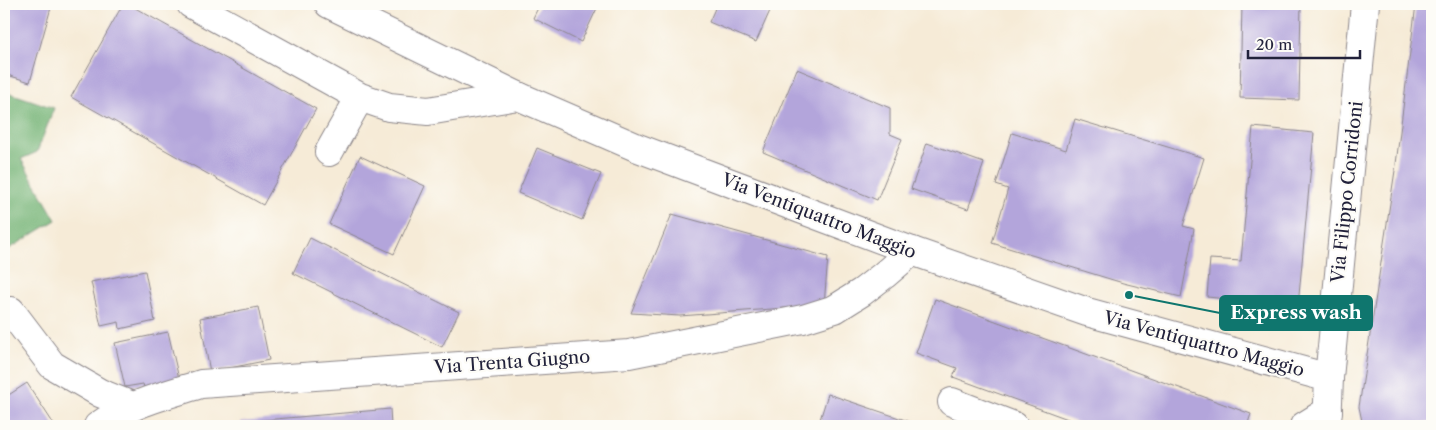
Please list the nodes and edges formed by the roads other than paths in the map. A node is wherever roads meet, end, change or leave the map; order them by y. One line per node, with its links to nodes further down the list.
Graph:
1 (191, 4): 5 (street)
2 (329, 4): 4 (street, Via Ventiquattro Maggio)
3 (1365, 4): 9 (street, Via Filippo Corridoni)
4 (518, 96): 5 (street); 7 (street, Via Ventiquattro Maggio)
5 (360, 97): 6 (street)
6 (329, 152)
7 (912, 251): 9 (street, Via Ventiquattro Maggio); 11 (street, Via Trenta Giugno)
8 (4, 316): 11 (street)
9 (1329, 378): 12 (street, Via Filippo Corridoni)
10 (952, 402): 14 (street)
11 (132, 406): 13 (street, Via Trenta Giugno)
12 (1328, 419): 15 (street)
13 (98, 426)
14 (1014, 426)
15 (1304, 426)

